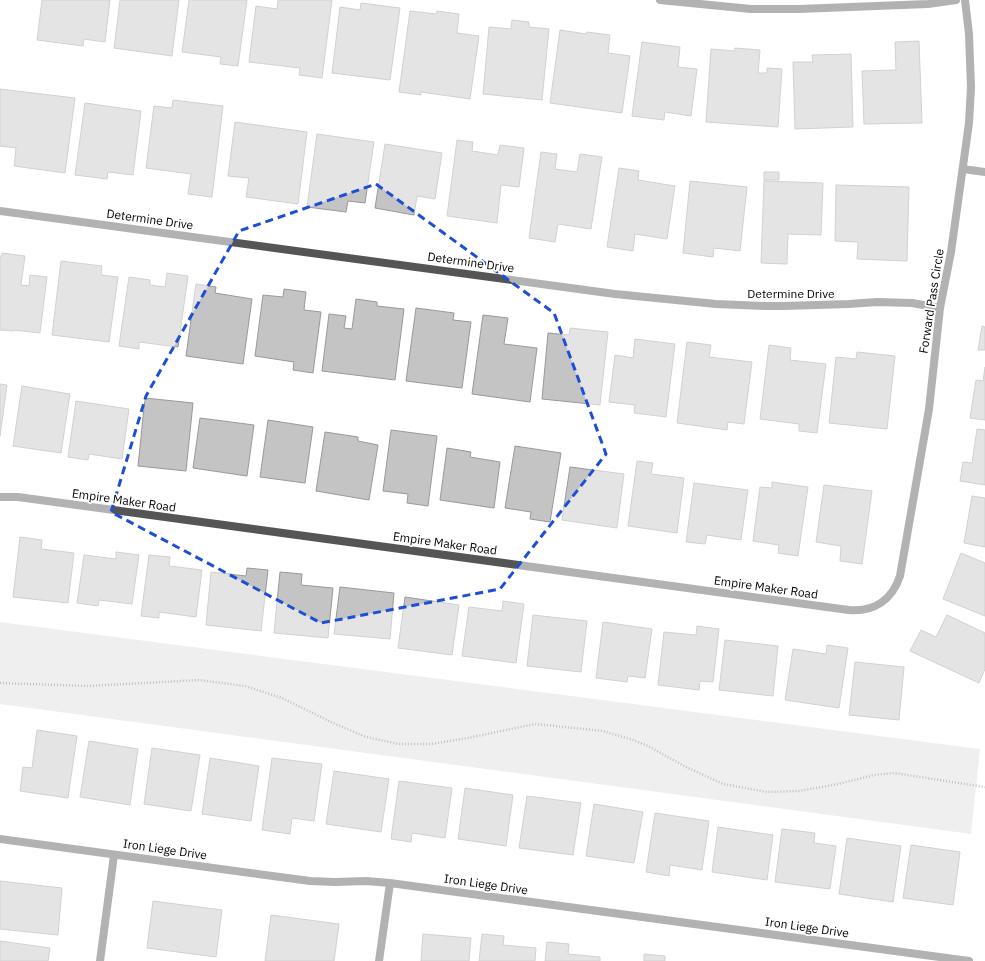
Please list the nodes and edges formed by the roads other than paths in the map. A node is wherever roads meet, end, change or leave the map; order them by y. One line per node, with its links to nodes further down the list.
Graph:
1 (660, 0): 2 (street)
2 (956, 0)
3 (965, 0): 4 (street, Forward Pass Circle)
4 (963, 169): 5 (street); 7 (street, Forward Pass Circle)
5 (985, 172)
6 (0, 210): 7 (street, Determine Drive)
7 (940, 308): 9 (street, Forward Pass Circle)
8 (0, 497): 9 (street, Empire Maker Road)
9 (885, 600)
10 (0, 839): 11 (street, Iron Liege Drive)
11 (114, 855): 12 (street, Iron Liege Drive); 13 (street)
12 (390, 883): 14 (street); 15 (street, Iron Liege Drive)
13 (100, 961)
14 (379, 961)
15 (969, 961)

